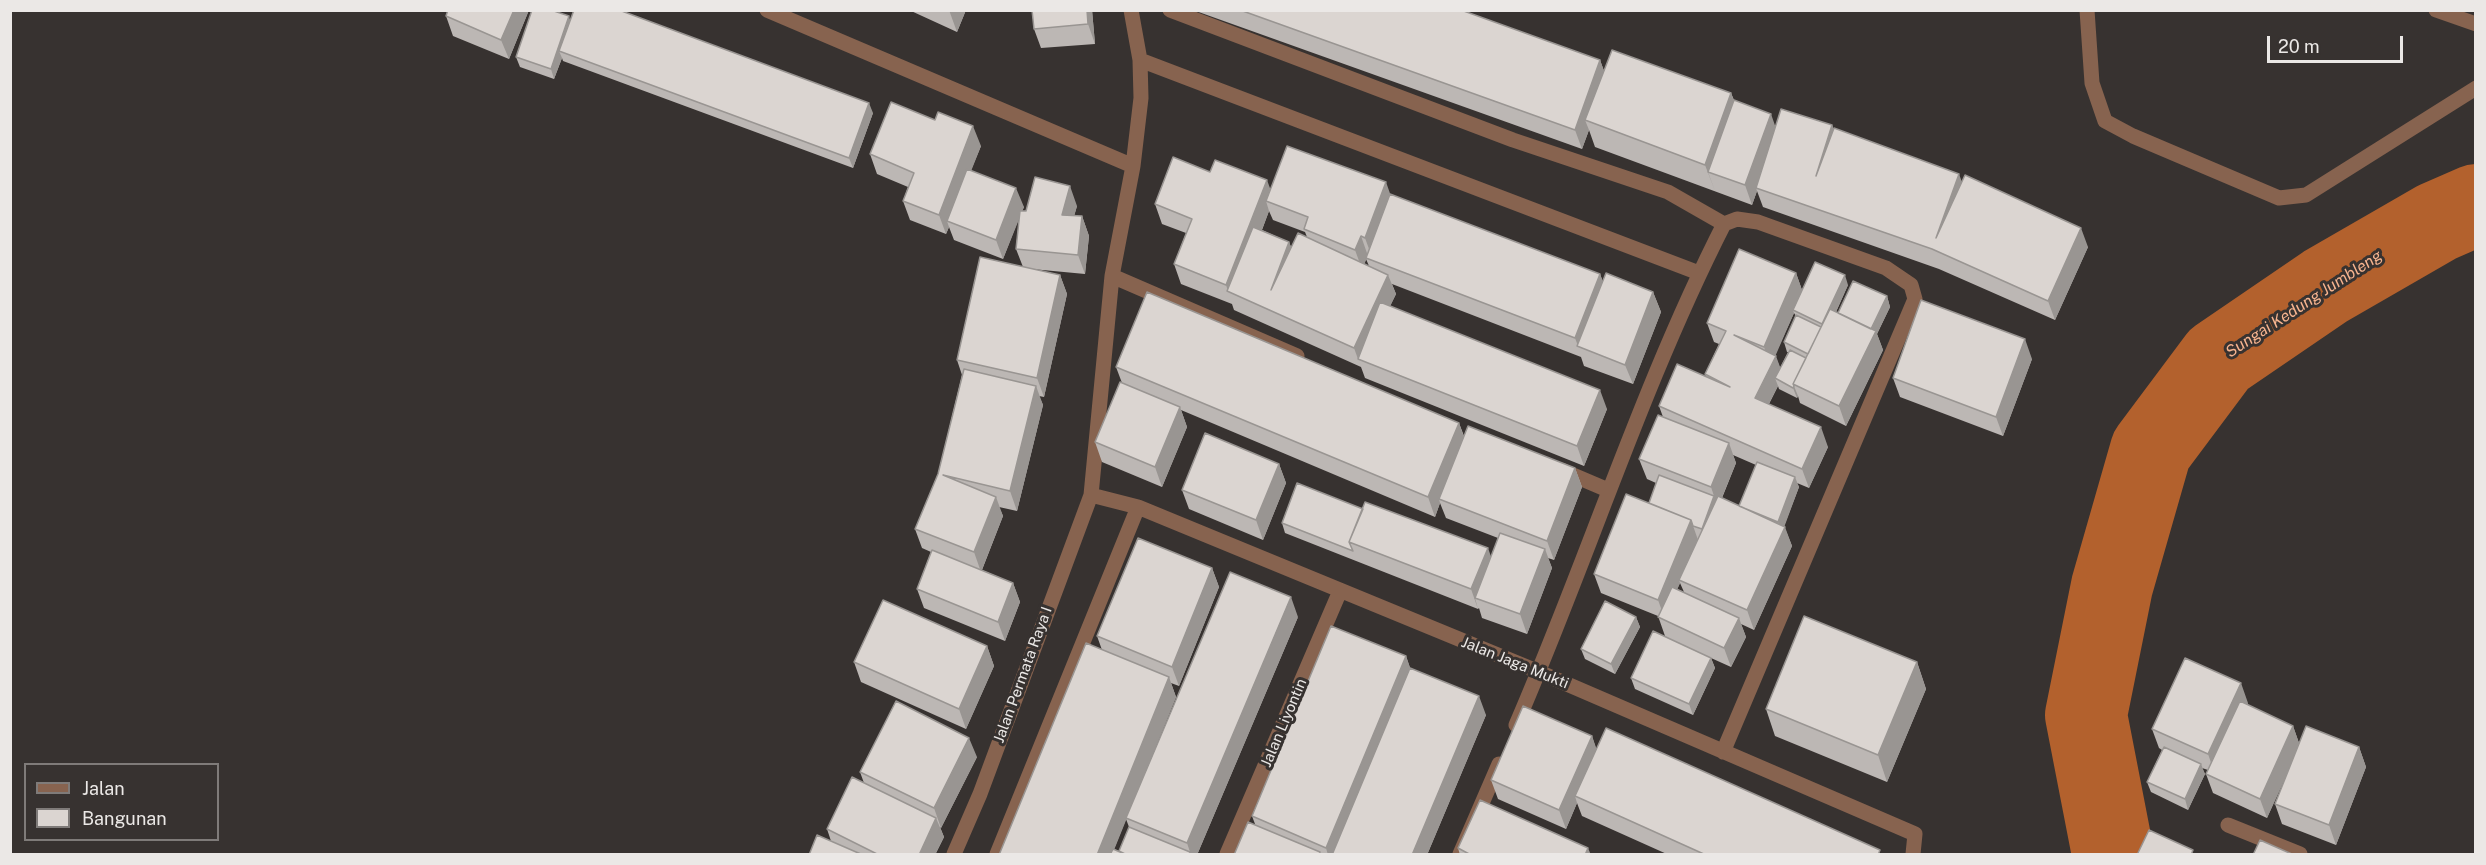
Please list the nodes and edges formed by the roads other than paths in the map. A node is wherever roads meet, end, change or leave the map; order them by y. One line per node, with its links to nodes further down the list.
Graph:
1 (767, 10): 9 (street)
2 (1131, 10): 7 (street, Jalan Permata Raya I)
3 (1170, 10): 10 (street)
4 (2087, 10): 8 (street)
5 (2436, 10): 6 (street)
6 (2475, 24)
7 (1140, 60): 9 (street, Jalan Permata Raya I); 11 (street)
8 (2475, 88)
9 (1132, 166): 12 (street, Jalan Permata Raya I)
10 (1724, 224): 11 (street); 20 (street)
11 (1699, 273): 15 (street)
12 (1112, 276): 13 (street); 16 (street, Jalan Permata Raya I)
13 (1306, 360)
14 (1543, 462): 15 (street)
15 (1608, 490): 19 (street)
16 (1091, 495): 17 (street, Jalan Jaga Mukti); 22 (street, Jalan Permata Raya I)
17 (1138, 507): 18 (street, Jalan Jaga Mukti); 23 (street)
18 (1340, 591): 19 (street, Jalan Jaga Mukti); 24 (street, Jalan Liyontin)
19 (1539, 672): 20 (street, Jalan Jaga Mukti); 25 (street)
20 (1723, 752): 26 (street, Jalan Jaga Mukti)
21 (2228, 825): 27 (street)
22 (954, 855)
23 (997, 855)
24 (1227, 855)
25 (1460, 855)
26 (1912, 855)
27 (2300, 855)

